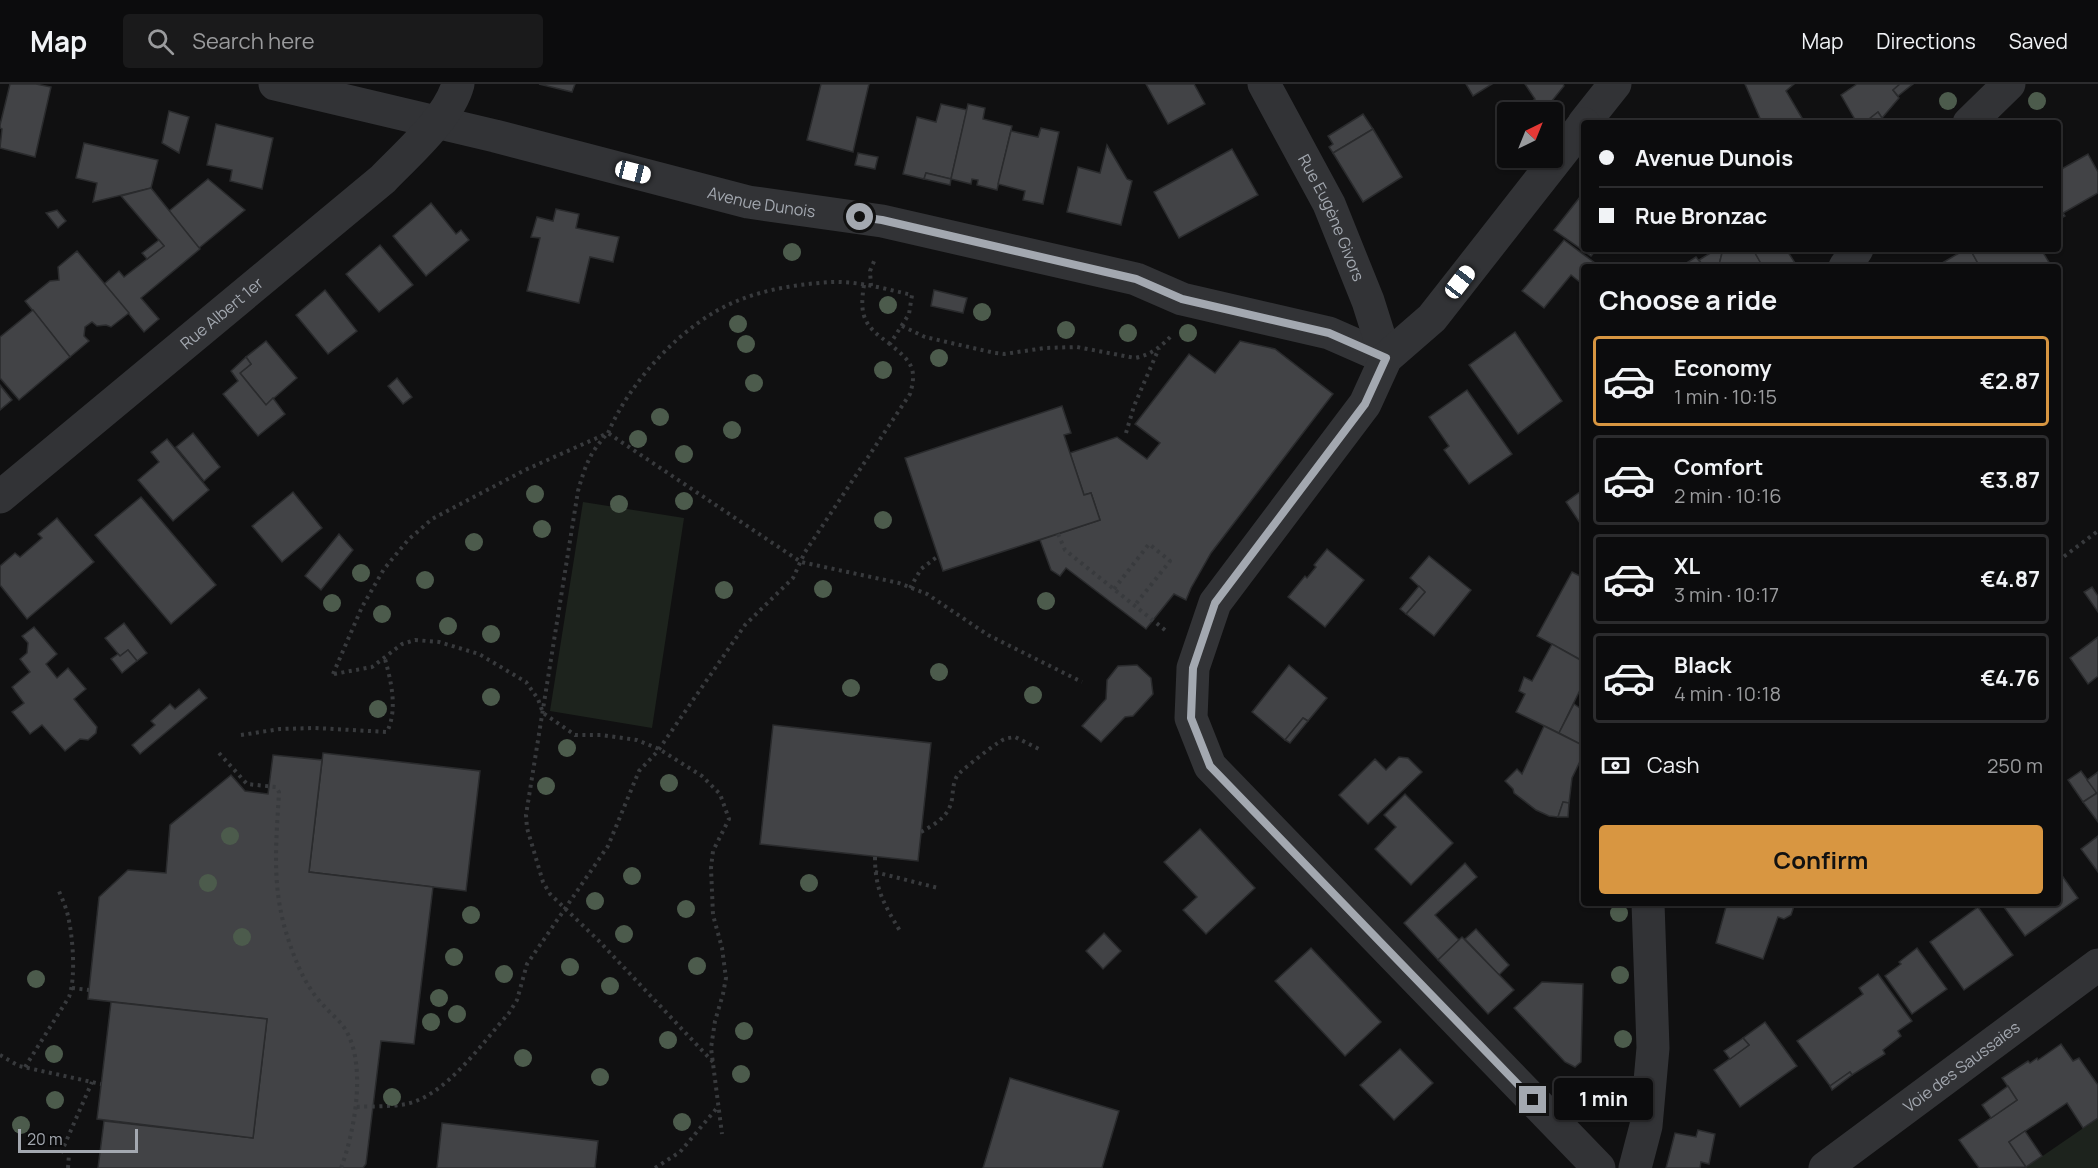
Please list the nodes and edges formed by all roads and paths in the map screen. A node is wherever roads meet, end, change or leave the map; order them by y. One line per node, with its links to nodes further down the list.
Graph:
1 (275, 84): 8 (street, Avenue Dunois)
2 (458, 84): 8 (street, Rue Albert 1er)
3 (1264, 84): 17 (street, Rue Eugène Givors)
4 (1615, 84): 6 (street)
5 (2009, 84): 7 (street)
6 (1586, 120)
7 (1972, 120)
8 (435, 122): 13 (street, Avenue Dunois); 20 (street, Rue Albert 1er)
9 (1581, 127): 17 (street)
10 (877, 252): 12 (path)
11 (864, 285): 12 (path); 15 (path); 18 (path)
12 (871, 286): 14 (path)
13 (1182, 299): 16 (path); 17 (street, Avenue Dunois)
14 (902, 326): 15 (path); 16 (path)
15 (890, 344): 25 (path)
16 (1159, 348): 19 (path)
17 (1386, 358): 61 (street)
18 (608, 433): 25 (path); 30 (path); 32 (path)
19 (1126, 434)
20 (0, 496)
21 (2098, 531): 24 (path)
22 (1058, 534): 27 (path)
23 (938, 556): 26 (path)
24 (2061, 559)
25 (801, 562): 26 (path); 34 (path)
26 (910, 588): 31 (path)
27 (1114, 589): 28 (path); 28 (path)
28 (1135, 605): 29 (path)
29 (1170, 634)
30 (385, 659): 32 (path); 33 (path)
31 (1082, 682)
32 (543, 713): 34 (path); 43 (path)
33 (241, 735)
34 (659, 749): 43 (path); 49 (path)
35 (1041, 750): 37 (path)
36 (219, 753): 53 (path)
37 (921, 832)
38 (875, 857): 39 (path)
39 (875, 872): 40 (path); 44 (path)
40 (938, 888)
41 (58, 889): 46 (path)
42 (1648, 906): 62 (street)
43 (565, 908): 49 (path); 53 (path)
44 (900, 931)
45 (2098, 965): 63 (street, Voie des Saussaies)
46 (72, 988): 47 (path); 50 (path)
47 (89, 990)
48 (0, 1055): 50 (path)
49 (713, 1062): 54 (path)
50 (25, 1067): 51 (path)
51 (92, 1082): 52 (path); 56 (path)
52 (101, 1084)
53 (355, 1107): 59 (path)
54 (718, 1107): 55 (path); 60 (path)
55 (722, 1134)
56 (61, 1153)
57 (69, 1154): 58 (path)
58 (68, 1168)
59 (340, 1168)
60 (655, 1168)
61 (1599, 1168)
62 (1635, 1168)
63 (1825, 1168)

